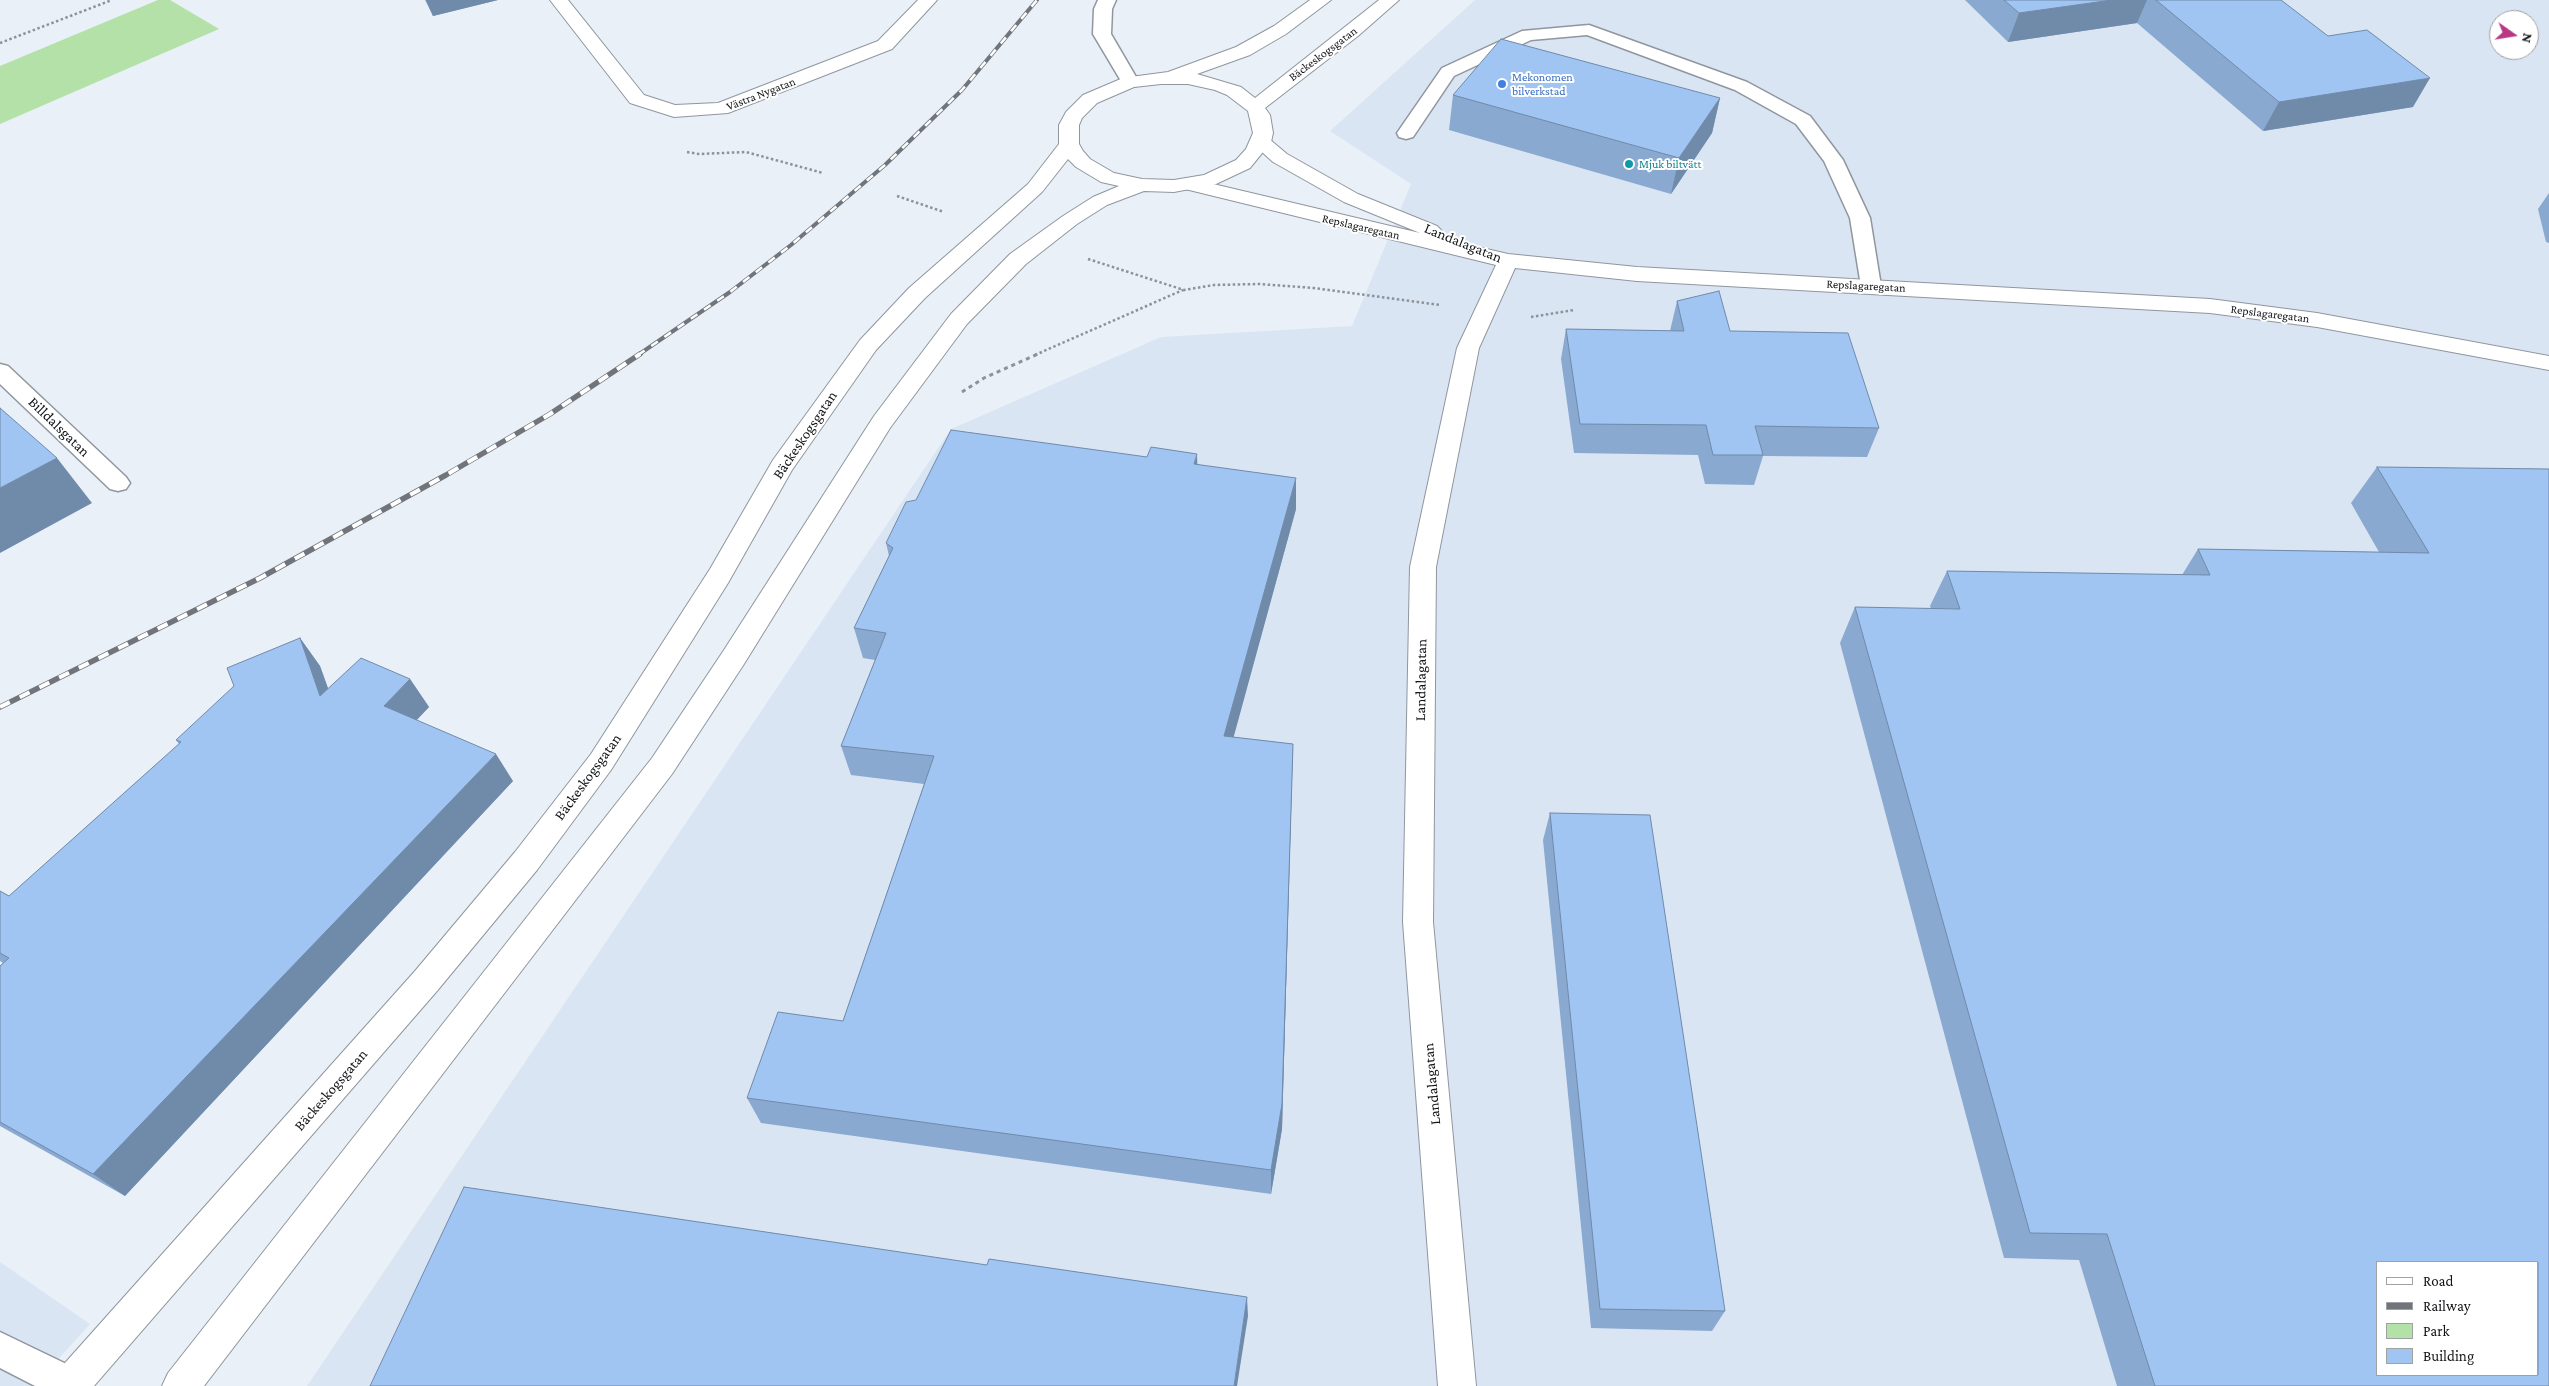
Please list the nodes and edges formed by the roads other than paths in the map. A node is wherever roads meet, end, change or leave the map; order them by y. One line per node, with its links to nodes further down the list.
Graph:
1 (559, 0): 2 (main road, Västra Nygatan)
2 (928, 0)
3 (1107, 0): 7 (lane)
4 (1322, 0): 6 (main road)
5 (1390, 0): 8 (main road, Bäckeskogsgatan)
6 (1171, 78): 7 (main road); 8 (main road)
7 (1130, 82): 11 (main road)
8 (1255, 107): 10 (main road)
9 (1406, 133): 15 (lane)
10 (1261, 142): 12 (main road); 14 (main road, Landalagatan)
11 (1069, 144): 13 (main road); 20 (main road, Bäckeskogsgatan)
12 (1188, 184): 13 (main road); 14 (main road, Repslagaregatan)
13 (1142, 185): 21 (main road)
14 (1508, 262): 15 (main road, Repslagaregatan); 22 (main road, Landalagatan)
15 (1871, 286): 16 (main road, Repslagaregatan)
16 (2549, 363)
17 (0, 371): 18 (lane, Billdalsgatan)
18 (118, 483)
19 (0, 1349): 20 (lane)
20 (70, 1386)
21 (181, 1386)
22 (1457, 1386)

